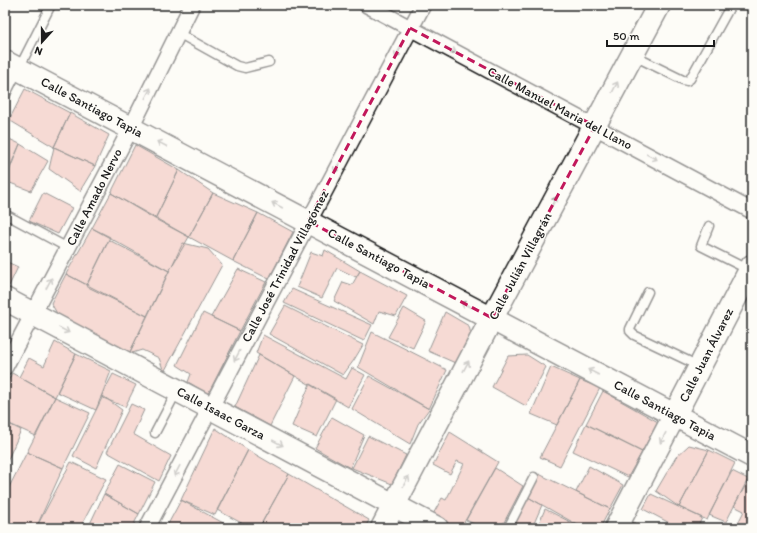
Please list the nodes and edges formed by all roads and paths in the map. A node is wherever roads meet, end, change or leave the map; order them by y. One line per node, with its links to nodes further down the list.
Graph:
1 (51, 5): 11 (lane)
2 (192, 5): 8 (street, Calle Amado Nervo)
3 (367, 5): 7 (street, Calle Manuel Maria del Llano)
4 (422, 5): 7 (street, Calle José Trinidad Villagómez)
5 (659, 5): 9 (street, Calle Julián Villagrán)
6 (731, 5): 9 (lane)
7 (410, 28): 13 (street, Calle Manuel Maria del Llano, one-way to 13); 17 (street, Calle José Trinidad Villagómez, one-way to 17)
8 (178, 33): 10 (lane); 14 (street, Calle Amado Nervo, one-way to 8)
9 (632, 55): 13 (street, Calle Julián Villagrán, one-way to 9)
10 (269, 62)
11 (12, 66): 12 (lane); 14 (street, Calle Santiago Tapia)
12 (5, 96)
13 (595, 126): 15 (street, Calle Manuel Maria del Llano, one-way to 15); 24 (street, Calle Julián Villagrán, one-way to 13)
14 (131, 128): 17 (street, Calle Santiago Tapia, one-way to 14); 19 (street, Calle Amado Nervo)
15 (752, 211)
16 (5, 214): 19 (lane)
17 (308, 221): 24 (street, Calle Santiago Tapia, one-way to 17); 28 (street, Calle José Trinidad Villagómez, one-way to 28)
18 (709, 226): 20 (lane)
19 (68, 248): 23 (street, Calle Amado Nervo, one-way to 19)
20 (751, 268): 25 (street, Calle Juan Álvarez)
21 (648, 292): 25 (lane)
22 (5, 298): 23 (street, Calle Isaac Garza)
23 (33, 314): 26 (street, Calle Amado Nervo); 27 (street, Calle Isaac Garza, one-way to 27)
24 (492, 318): 29 (street, Calle Santiago Tapia, one-way to 24); 33 (street, Calle Julián Villagrán, one-way to 24)
25 (700, 366): 29 (street, Calle Juan Álvarez)
26 (5, 367)
27 (177, 390): 28 (street, Calle Isaac Garza); 30 (lane)
28 (210, 408): 33 (street, Calle Isaac Garza, one-way to 33); 34 (street, Calle José Trinidad Villagómez, one-way to 34)
29 (675, 416): 31 (street, Calle Santiago Tapia); 38 (street, Calle Juan Álvarez, one-way to 38)
30 (155, 433)
31 (752, 456)
32 (534, 477): 37 (lane)
33 (393, 505): 35 (street, Calle Julián Villagrán); 36 (street, Calle Isaac Garza)
34 (147, 528)
35 (382, 528)
36 (438, 528)
37 (508, 528)
38 (616, 528)

